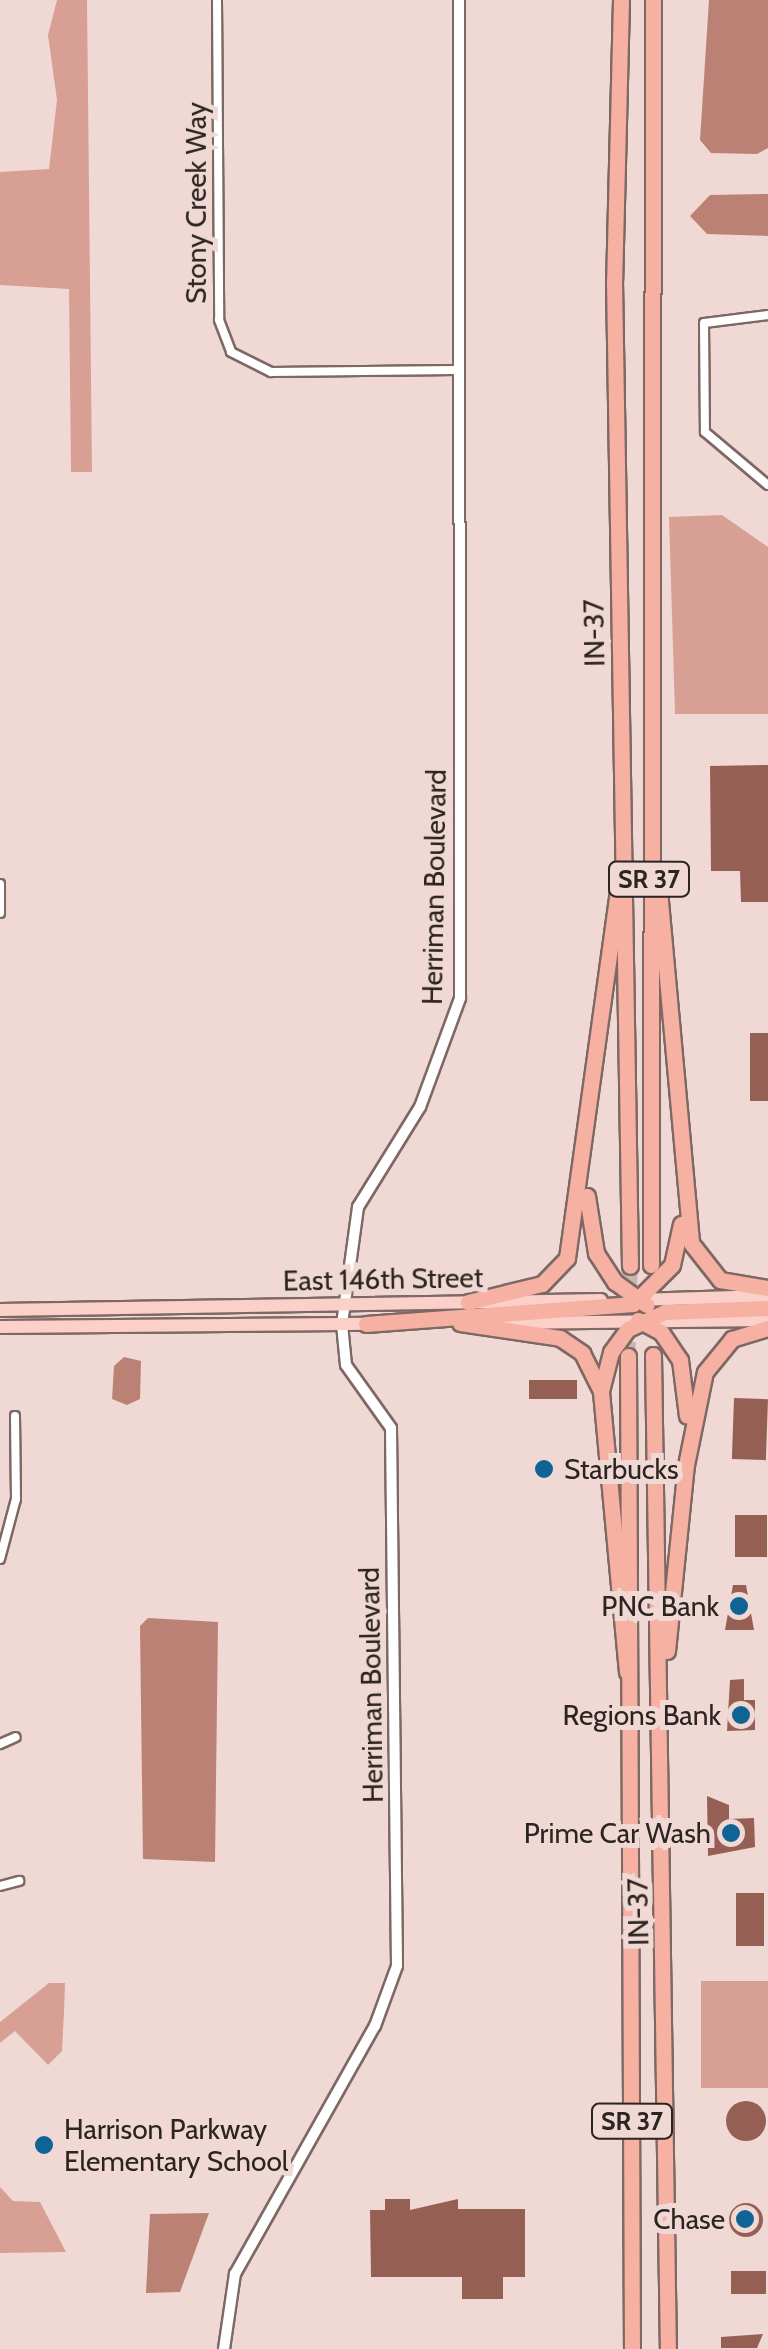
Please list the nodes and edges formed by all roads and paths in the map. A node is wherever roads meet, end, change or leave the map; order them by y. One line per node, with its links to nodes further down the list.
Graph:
1 (217, 0): 6 (street, Stony Creek Way)
2 (459, 0): 6 (street, Herriman Boulevard)
3 (621, 0): 9 (highway, IN-37 / SR 37)
4 (653, 0): 8 (highway, IN-37 / SR 37)
5 (768, 315): 7 (street)
6 (456, 370): 21 (street, Herriman Boulevard)
7 (768, 484)
8 (652, 790): 13 (highway); 14 (highway, IN-37 / SR 37)
9 (621, 856): 12 (highway); 15 (highway, IN-37 / SR 37)
10 (0, 884): 11 (street)
11 (0, 913)
12 (585, 1162): 18 (highway); 19 (highway)
13 (682, 1195): 16 (highway); 18 (highway)
14 (652, 1265)
15 (630, 1266)
16 (768, 1288)
17 (768, 1296): 18 (main road)
18 (639, 1300): 20 (highway); 24 (highway)
19 (468, 1302): 20 (main road, East 146th Street); 21 (main road, East 146th Street)
20 (610, 1304): 26 (highway); 28 (highway)
21 (343, 1306): 23 (main road, East 146th Street); 27 (street, Herriman Boulevard)
22 (768, 1308): 24 (highway)
23 (0, 1310)
24 (665, 1312): 25 (highway); 26 (highway)
25 (702, 1321): 26 (main road, East 146th Street); 30 (main road, East 146th Street)
26 (640, 1322): 29 (main road, East 146th Street); 34 (highway); 36 (highway)
27 (342, 1324): 28 (main road, East 146th Street); 31 (main road, East 146th Street); 46 (street, Herriman Boulevard)
28 (366, 1324): 29 (main road, East 146th Street)
29 (460, 1324): 34 (highway)
30 (768, 1324): 36 (highway)
31 (0, 1327)
32 (652, 1354): 39 (highway, IN-37 / SR 37)
33 (628, 1356): 38 (highway, IN-37 / SR 37)
34 (601, 1392): 38 (highway)
35 (15, 1416): 37 (street)
36 (686, 1465): 39 (highway)
37 (0, 1560)
38 (631, 1691): 45 (highway, IN-37 / SR 37)
39 (660, 1694): 44 (highway, IN-37 / SR 37)
40 (16, 1737): 41 (street)
41 (0, 1744)
42 (19, 1881): 43 (street)
43 (0, 1886)
44 (666, 2215): 49 (highway, IN-37 / SR 37); 50 (highway)
45 (631, 2275): 47 (highway); 48 (highway, IN-37 / SR 37)
46 (224, 2349)
47 (624, 2349)
48 (632, 2349)
49 (668, 2349)
50 (677, 2349)

